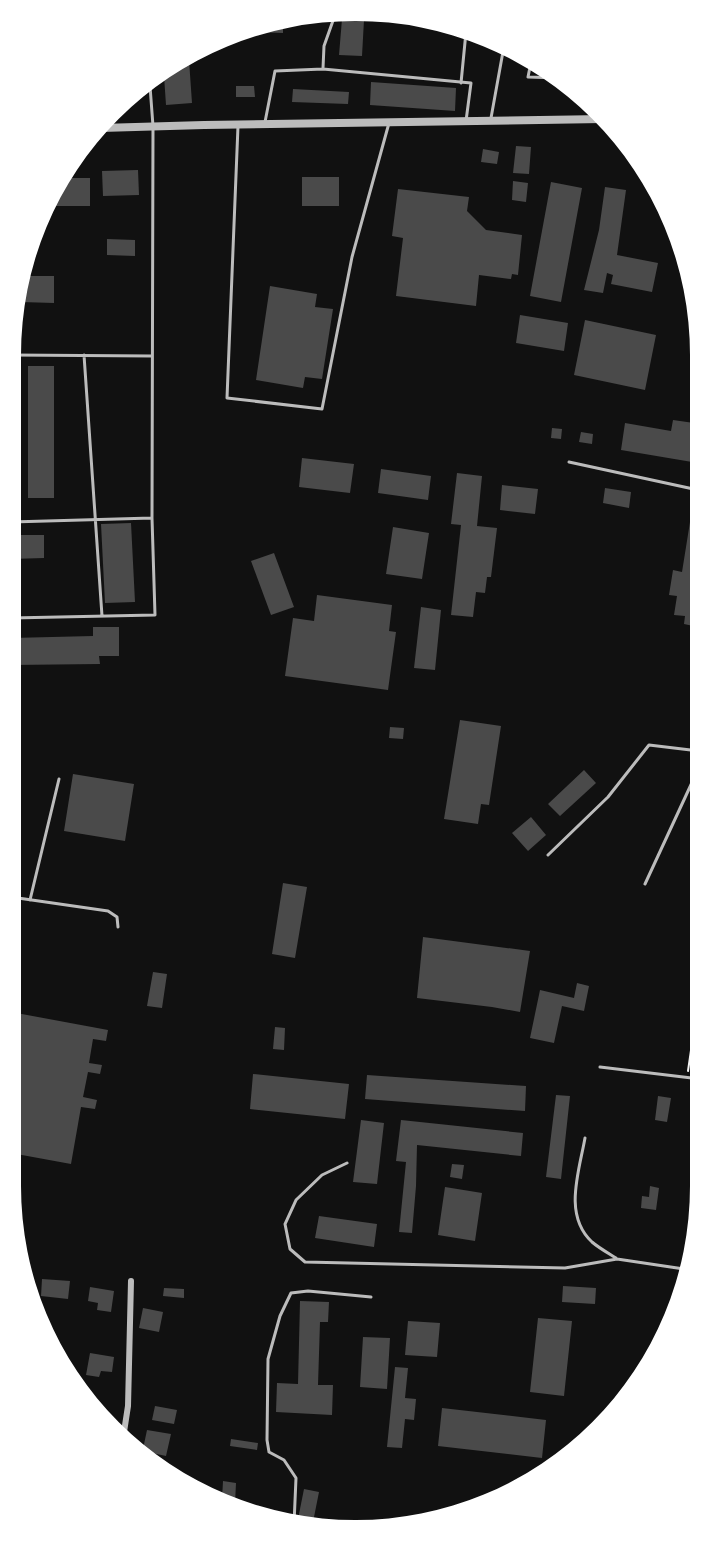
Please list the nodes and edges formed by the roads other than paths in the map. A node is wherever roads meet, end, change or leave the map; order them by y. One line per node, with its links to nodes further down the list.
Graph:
1 (332, 22): 4 (lane)
2 (465, 40): 7 (lane)
3 (502, 55): 11 (lane)
4 (323, 69): 7 (lane); 13 (lane)
5 (529, 70): 6 (lane)
6 (542, 77)
7 (461, 83): 10 (lane)
8 (150, 91): 15 (lane)
9 (592, 119): 11 (street)
10 (466, 122): 11 (street); 12 (street)
11 (490, 122)
12 (389, 123): 13 (street); 14 (lane)
13 (264, 124): 14 (street)
14 (238, 125): 15 (street)
15 (153, 126): 16 (street); 19 (lane)
16 (111, 128)
17 (21, 355): 18 (lane)
18 (84, 355): 19 (lane); 23 (lane)
19 (152, 356): 22 (lane)
20 (569, 462): 21 (lane)
21 (690, 488)
22 (152, 518): 23 (lane); 25 (lane)
23 (95, 519): 24 (lane); 25 (lane)
24 (21, 522)
25 (102, 616): 26 (lane)
26 (21, 618)
27 (690, 750): 30 (lane)
28 (59, 779): 33 (lane)
29 (690, 787): 31 (lane)
30 (548, 855)
31 (645, 884)
32 (21, 899): 33 (lane)
33 (30, 900): 34 (lane)
34 (118, 927)
35 (600, 1066): 36 (lane)
36 (690, 1077)
37 (585, 1138): 39 (lane)
38 (347, 1163): 39 (lane)
39 (617, 1259): 40 (lane)
40 (680, 1268)
41 (131, 1281): 43 (street)
42 (371, 1297): 44 (lane)
43 (125, 1427)
44 (294, 1515)

